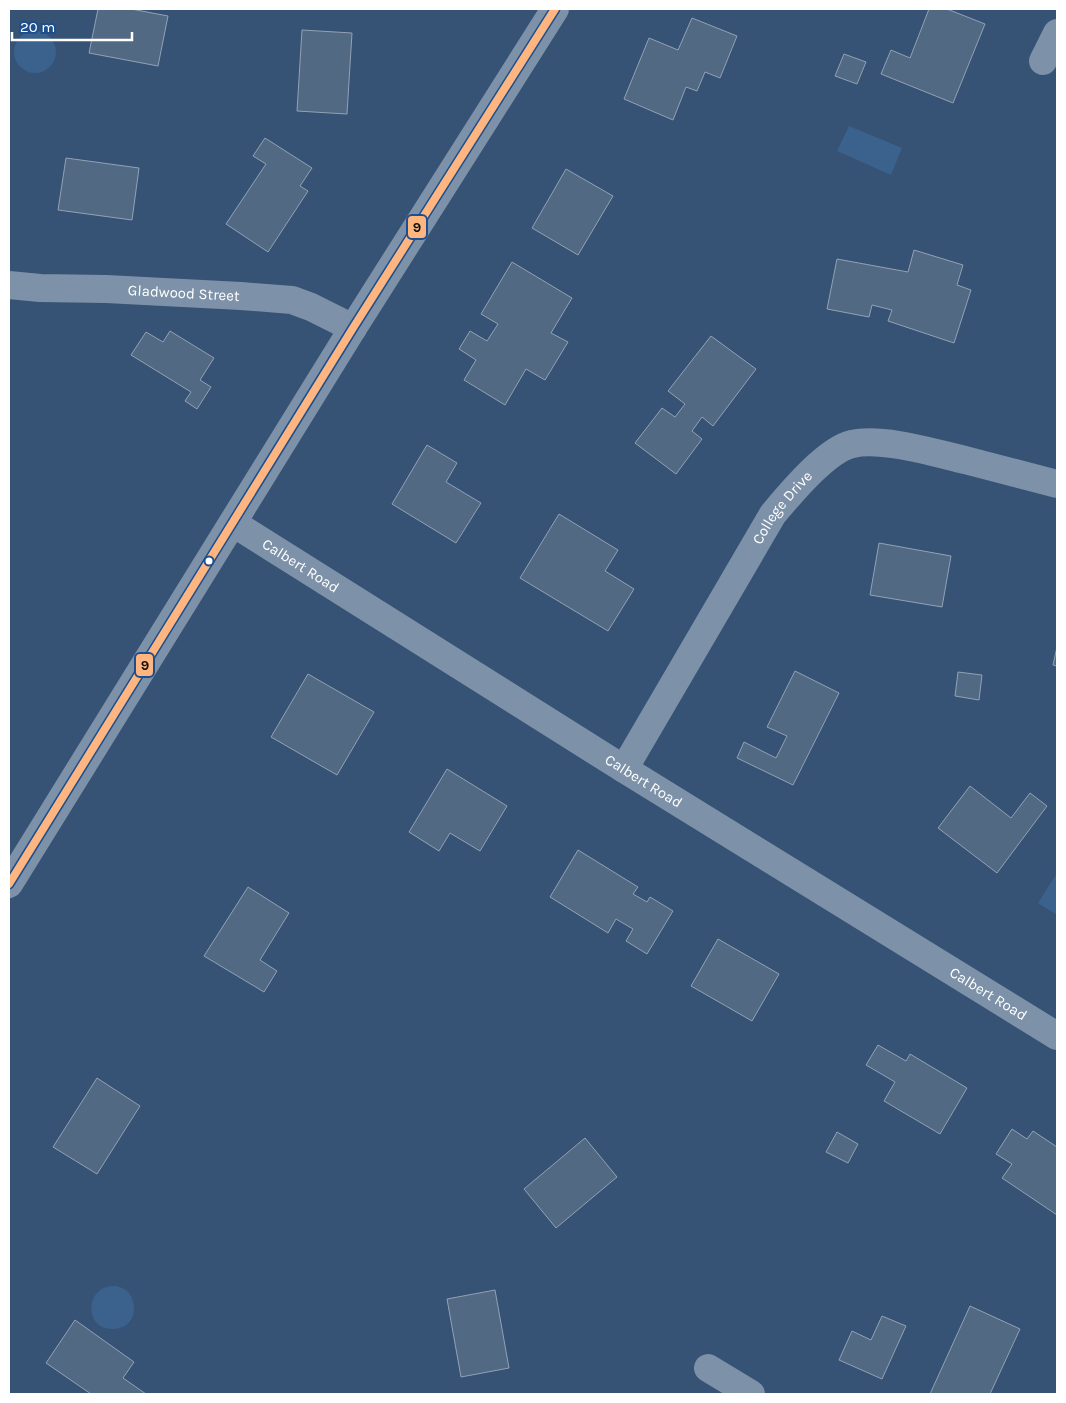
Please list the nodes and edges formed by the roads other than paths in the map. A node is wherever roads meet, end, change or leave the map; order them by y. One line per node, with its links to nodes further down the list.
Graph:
1 (555, 9): 5 (street)
2 (1057, 33): 3 (street)
3 (1043, 61)
4 (9, 285): 5 (street, Gladwood Street)
5 (354, 328): 7 (street)
6 (1057, 484): 8 (street, College Drive)
7 (233, 523): 8 (street, Calbert Road); 9 (street)
8 (624, 769): 10 (street, Calbert Road)
9 (9, 884)
10 (1057, 1036)
11 (708, 1368): 12 (street)
12 (751, 1394)

